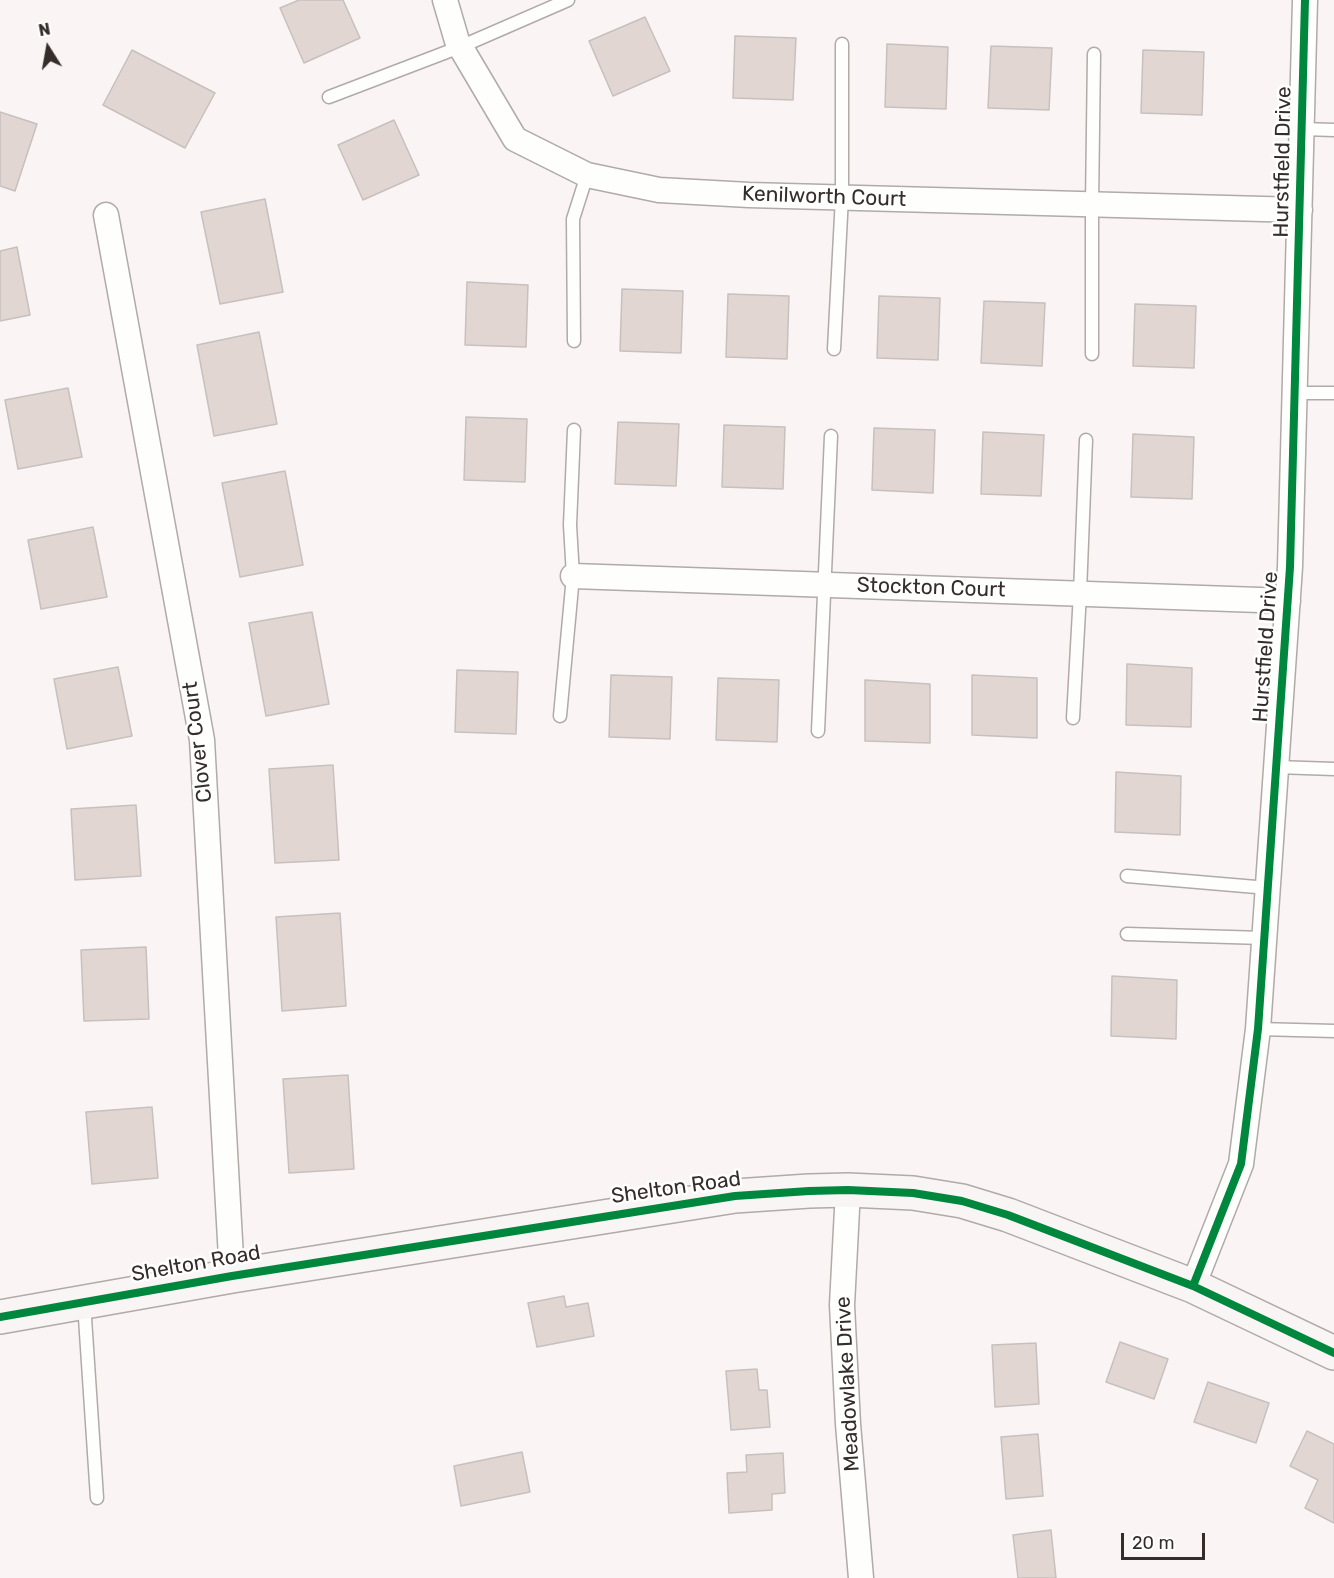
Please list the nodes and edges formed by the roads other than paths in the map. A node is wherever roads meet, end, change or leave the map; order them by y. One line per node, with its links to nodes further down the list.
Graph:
1 (445, 0): 5 (street, Kenilworth Court)
2 (568, 0): 5 (lane)
3 (1305, 0): 8 (street, Hurstfield Drive)
4 (842, 44): 11 (lane)
5 (460, 47): 7 (lane); 10 (street, Kenilworth Court)
6 (1094, 54): 12 (lane)
7 (329, 97)
8 (1302, 129): 9 (lane); 13 (street, Hurstfield Drive)
9 (1334, 130)
10 (587, 175): 11 (street, Kenilworth Court); 15 (lane)
11 (842, 197): 12 (street, Kenilworth Court); 16 (lane)
12 (1092, 204): 13 (street, Kenilworth Court); 17 (lane)
13 (1300, 210): 18 (street, Hurstfield Drive)
14 (106, 215): 39 (street, Clover Court)
15 (574, 341)
16 (834, 348)
17 (1092, 354)
18 (1295, 393): 19 (lane); 26 (street, Hurstfield Drive)
19 (1334, 393)
20 (574, 430): 23 (lane)
21 (831, 436): 24 (lane)
22 (1086, 440): 25 (lane)
23 (573, 576): 24 (street, Stockton Court); 27 (lane)
24 (823, 584): 25 (street, Stockton Court); 29 (lane)
25 (1080, 593): 26 (street, Stockton Court); 28 (lane)
26 (1288, 601): 30 (street, Hurstfield Drive)
27 (560, 716)
28 (1073, 718)
29 (818, 731)
30 (1276, 767): 31 (lane); 33 (street, Hurstfield Drive)
31 (1334, 769)
32 (1127, 876): 33 (lane)
33 (1268, 888): 35 (street, Hurstfield Drive)
34 (1127, 934): 35 (lane)
35 (1264, 938): 36 (street, Hurstfield Drive)
36 (1258, 1029): 37 (lane); 40 (street, Hurstfield Drive)
37 (1334, 1031)
38 (848, 1190): 39 (street, Shelton Road); 40 (street, Shelton Road); 45 (street, Meadowlake Drive)
39 (232, 1276): 41 (street, Shelton Road)
40 (1192, 1286): 43 (street, Shelton Road)
41 (84, 1302): 42 (street, Shelton Road); 44 (lane)
42 (0, 1317)
43 (1334, 1353)
44 (97, 1498)
45 (861, 1578)

